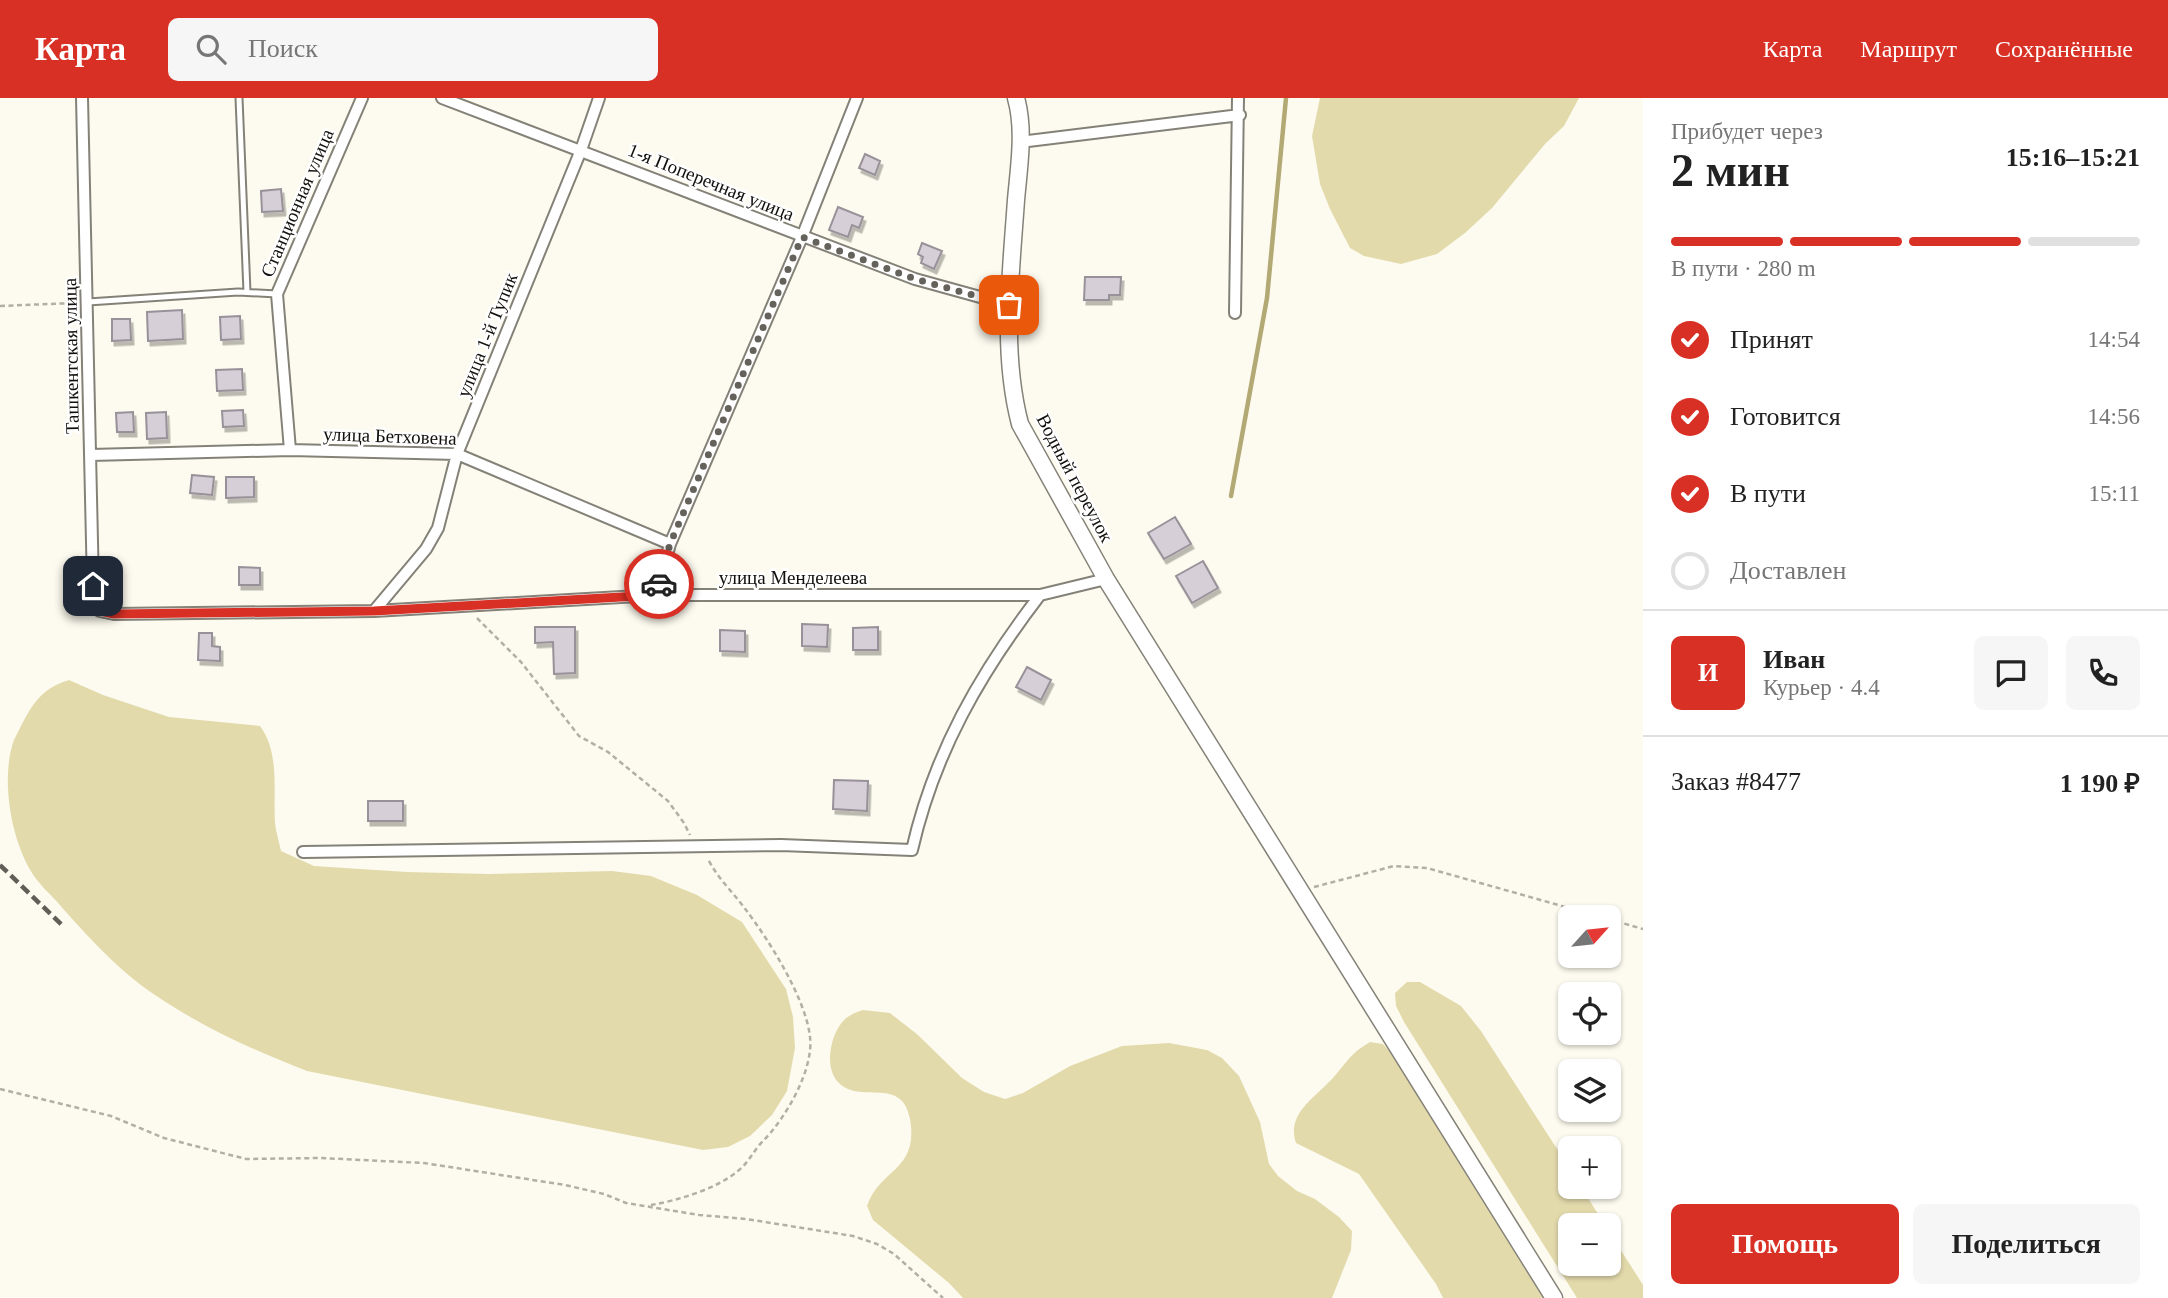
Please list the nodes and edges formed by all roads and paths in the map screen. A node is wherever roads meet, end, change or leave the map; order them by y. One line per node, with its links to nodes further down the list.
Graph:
1 (82, 98): 15 (street, Ташкентская улица)
2 (239, 98): 13 (lane)
3 (362, 98): 14 (street, Станционная улица)
4 (442, 98): 11 (street, 1-я Поперечная улица)
5 (598, 98): 11 (street, улица 1-й Тупик)
6 (857, 98): 12 (street)
7 (1016, 98): 10 (street, Водный переулок)
8 (1238, 98): 9 (street)
9 (1240, 115): 10 (street); 18 (street)
10 (1020, 142): 16 (street, Водный переулок)
11 (580, 150): 12 (street, 1-я Поперечная улица); 20 (street, улица 1-й Тупик)
12 (802, 237): 16 (street, 1-я Поперечная улица); 22 (street)
13 (247, 292): 14 (lane); 15 (lane)
14 (277, 294): 19 (street, Станционная улица)
15 (87, 302): 17 (path); 21 (street, Ташкентская улица)
16 (1009, 305): 23 (street, Водный переулок)
17 (0, 306)
18 (1235, 313)
19 (290, 450): 20 (street, улица Бетховена); 21 (street, улица Бетховена)
20 (457, 454): 22 (street, улица Бетховена); 28 (street, улица 1-й Тупик)
21 (91, 455): 27 (street, Ташкентская улица)
22 (670, 544): 24 (street)
23 (1106, 579): 25 (street, улица Менделеева); 31 (street, Водный переулок)
24 (656, 595): 25 (street, улица Менделеева); 26 (street, улица Менделеева)
25 (1040, 595): 29 (street)
26 (464, 606): 28 (street, улица Менделеева); 29 (path)
27 (100, 611): 28 (street, улица Менделеева)
28 (374, 611)
29 (698, 846): 30 (street); 36 (path)
30 (303, 852)
31 (1301, 890): 32 (path); 38 (street, Водный переулок)
32 (1558, 905)
33 (1621, 923): 34 (path)
34 (1643, 929)
35 (0, 1089): 36 (path)
36 (646, 1206): 37 (path)
37 (943, 1298)
38 (1555, 1298)

